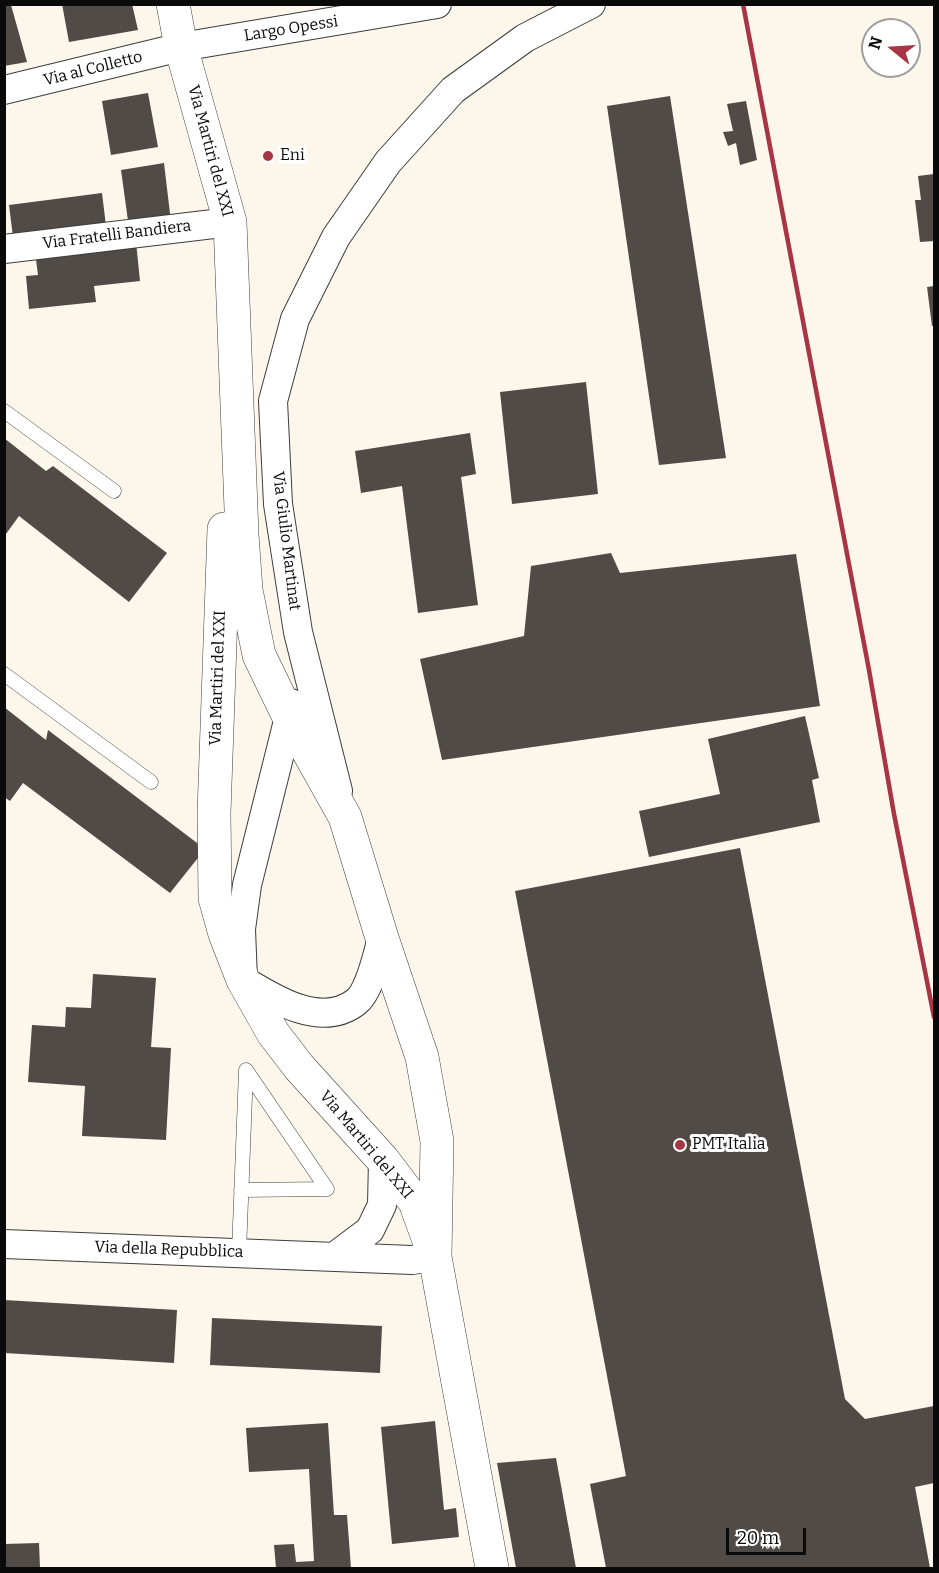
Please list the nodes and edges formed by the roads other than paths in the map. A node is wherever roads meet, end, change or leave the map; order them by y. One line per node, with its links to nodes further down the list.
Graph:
1 (173, 4): 4 (street, Via Martiri del XXI)
2 (591, 4): 11 (street, Via Giulio Martinat)
3 (435, 5): 4 (street, Largo Opessi)
4 (181, 47): 5 (street, Via al Colletto); 6 (street, Via Martiri del XXI)
5 (4, 90)
6 (230, 222): 7 (street, Via Fratelli Bandiera); 8 (street, Via Martiri del XXI)
7 (4, 249)
8 (236, 372): 13 (street, Via Martiri del XXI); 17 (street, Via Martiri del XXI)
9 (4, 411): 10 (lane)
10 (114, 492)
11 (298, 632): 13 (street, Via Martiri del XXI); 15 (street, Via Martiri del XXI)
12 (4, 674): 14 (lane)
13 (289, 717): 15 (street, Via Martiri del XXI); 17 (street, Via Martiri del XXI)
14 (152, 782)
15 (345, 818): 16 (street, Via Martiri del XXI)
16 (382, 938): 17 (street); 23 (street, Via Martiri del XXI)
17 (243, 980): 18 (street, Via Martiri del XXI)
18 (382, 1160): 22 (street); 23 (street, Via Martiri del XXI)
19 (242, 1190): 19 (lane); 21 (lane)
20 (4, 1244): 21 (street, Via della Repubblica)
21 (239, 1252): 22 (street, Via della Repubblica)
22 (334, 1257): 23 (street, Via della Repubblica)
23 (435, 1257): 24 (street, Via Martiri del XXI)
24 (492, 1569)

